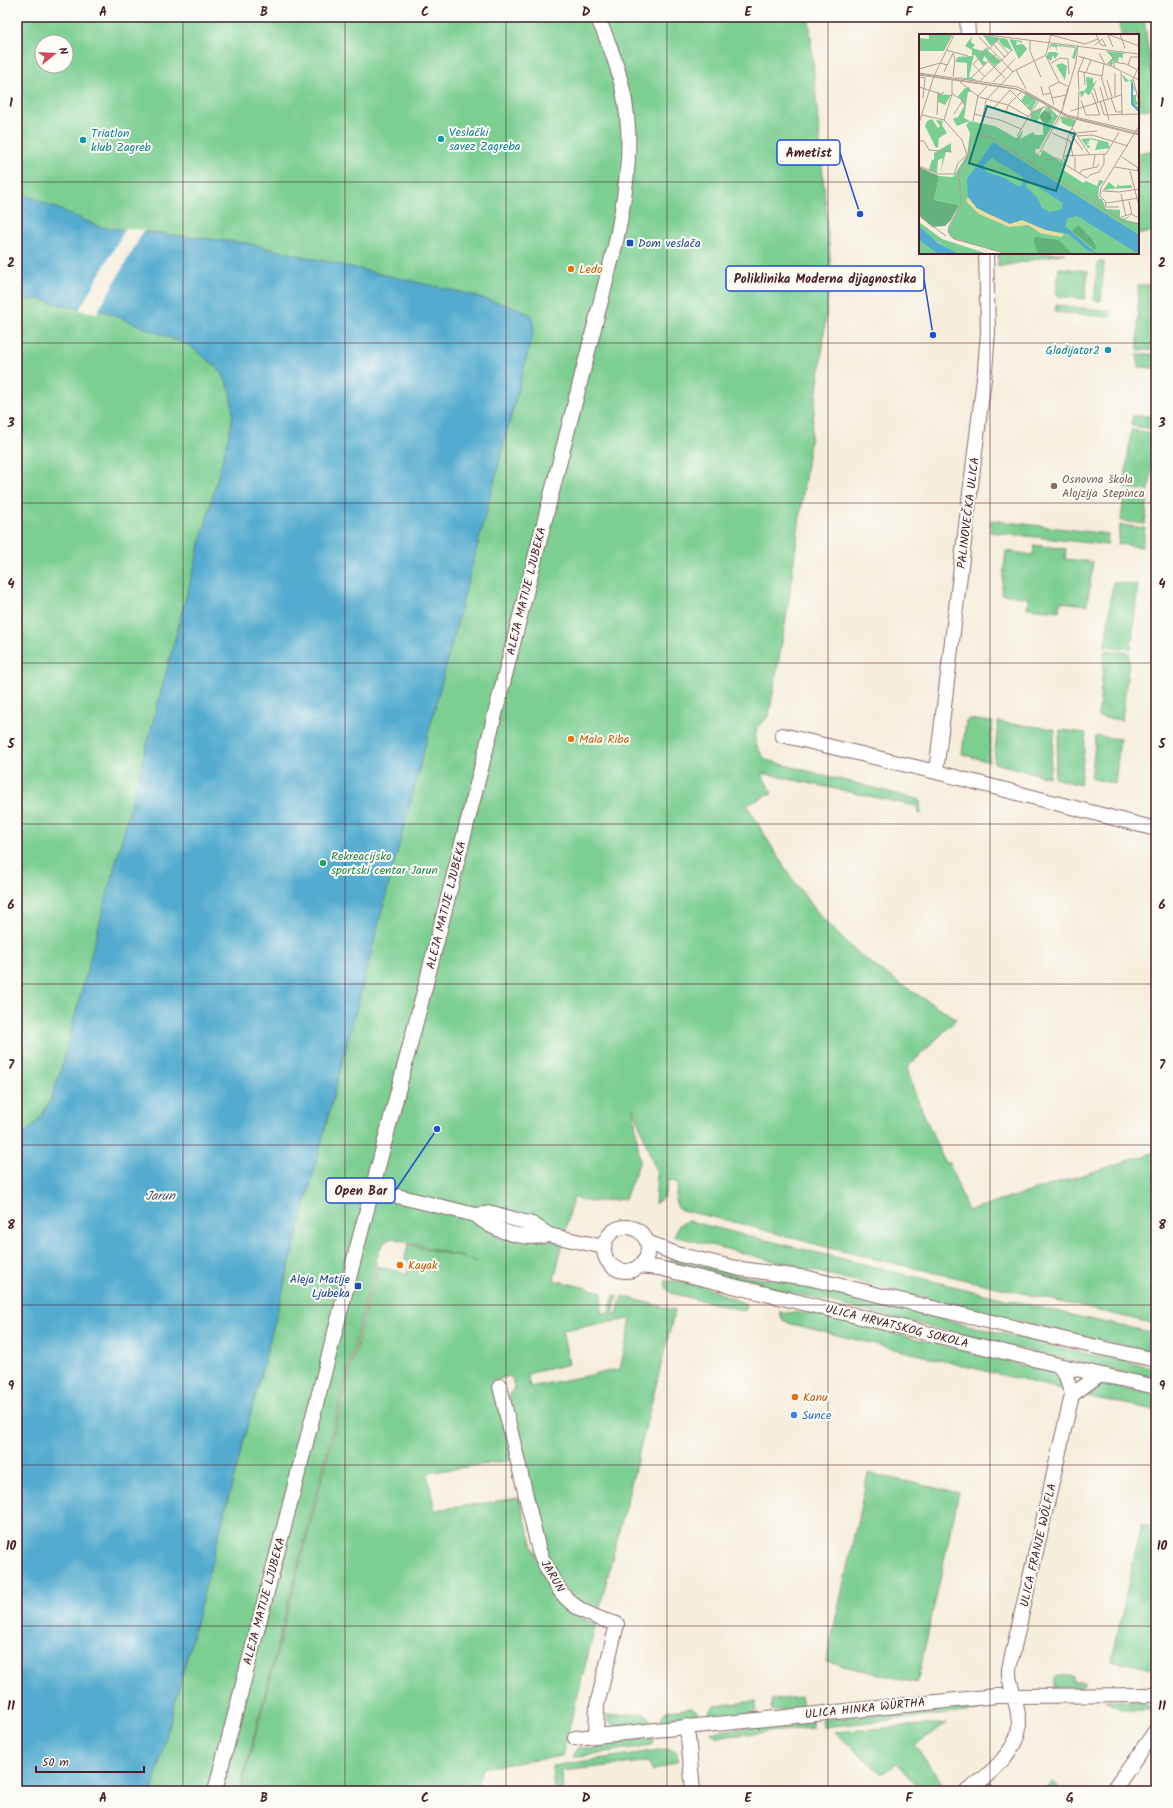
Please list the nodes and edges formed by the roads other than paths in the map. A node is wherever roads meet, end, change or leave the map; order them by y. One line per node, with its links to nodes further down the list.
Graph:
1 (597, 17): 8 (street, ALEJA MATIJE LJUBEKA)
2 (967, 17): 3 (street)
3 (968, 34)
4 (986, 254): 6 (street, PALINOVEČKA ULICA)
5 (782, 735): 6 (street)
6 (936, 772): 7 (street)
7 (1156, 829)
8 (372, 1190): 10 (street); 24 (street, ALEJA MATIJE LJUBEKA)
9 (646, 1242): 10 (street); 11 (street); 12 (street, ULICA HRVATSKOG SOKOLA)
10 (604, 1247): 11 (street)
11 (639, 1266): 13 (street, ULICA HRVATSKOG SOKOLA)
12 (1156, 1360)
13 (1058, 1365): 14 (street, ULICA HRVATSKOG SOKOLA); 17 (street, ULICA FRANJE WÖLFLA)
14 (1099, 1375): 16 (street, ULICA HRVATSKOG SOKOLA); 17 (street)
15 (500, 1386): 22 (street, JARUN)
16 (1156, 1387)
17 (1072, 1396): 18 (street, ULICA FRANJE WÖLFLA)
18 (1013, 1695): 19 (street, ULICA HINKA WÜRTHA); 20 (street, ULICA HINKA WÜRTHA); 26 (street, ULICA FRANJE WÖLFLA)
19 (1156, 1695)
20 (687, 1726): 22 (street, ULICA HINKA WÜRTHA); 25 (street)
21 (1156, 1730): 27 (street)
22 (596, 1736): 23 (street, ULICA HINKA WÜRTHA)
23 (575, 1738)
24 (215, 1791)
25 (693, 1791)
26 (967, 1791)
27 (1113, 1791)

